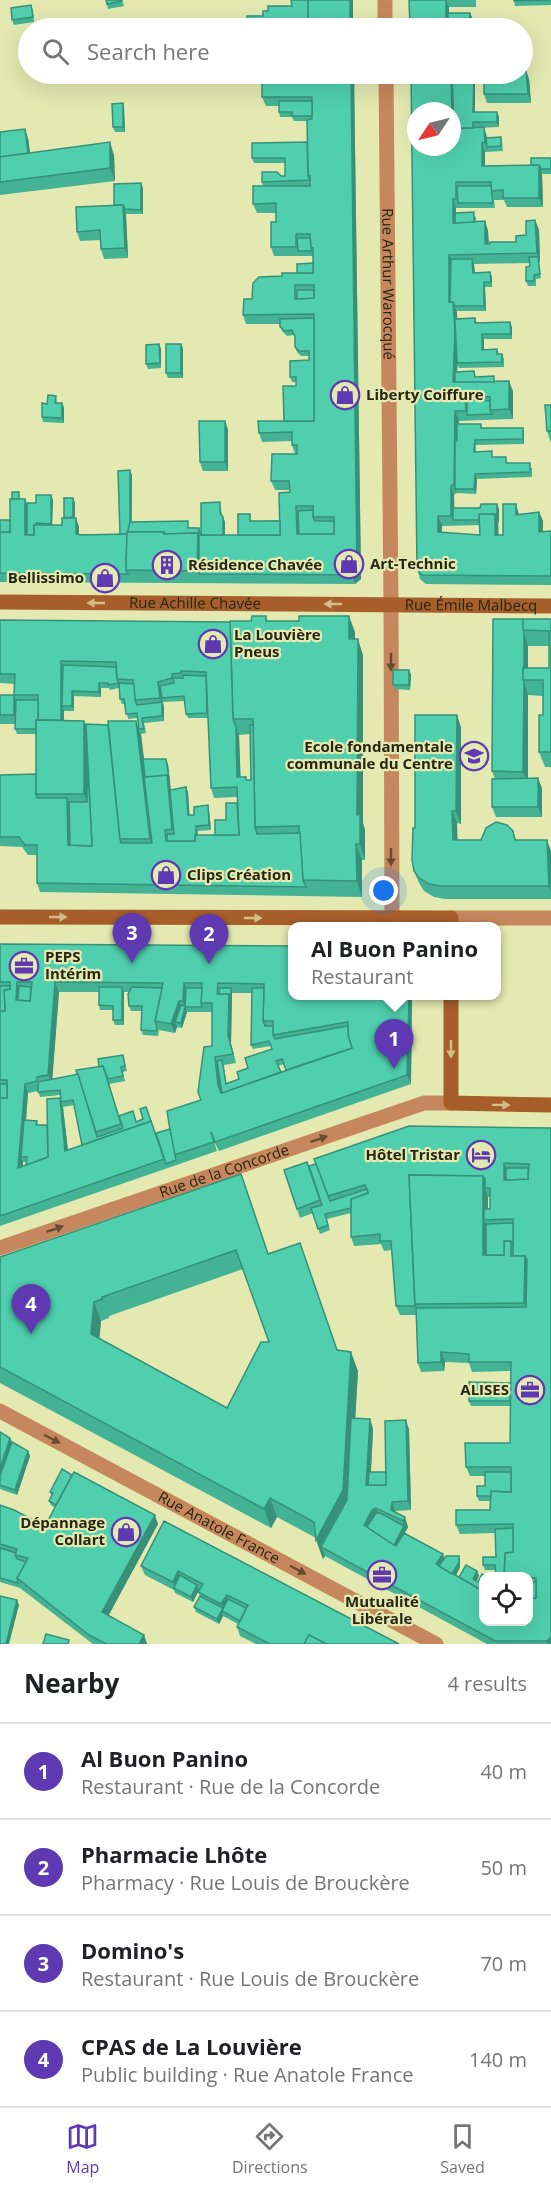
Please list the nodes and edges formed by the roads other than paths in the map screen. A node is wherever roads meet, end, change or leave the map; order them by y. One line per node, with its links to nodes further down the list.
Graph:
1 (385, 0): 2 (street)
2 (385, 18)
3 (386, 84): 5 (street, Rue Arthur Warocqué)
4 (0, 602): 5 (street, Rue Achille Chavée, one-way to 4)
5 (391, 604): 6 (street, Rue Émile Malbecq); 8 (street, Rue Arthur Warocqué, one-way to 8)
6 (551, 606)
7 (0, 917): 8 (street, one-way to 8)
8 (392, 918): 10 (street)
9 (551, 918): 10 (street)
10 (451, 922)
11 (451, 1000): 12 (street, one-way to 12)
12 (451, 1103): 13 (street, one-way to 13); 14 (street, Rue de la Concorde, one-way to 12)
13 (551, 1106)
14 (0, 1248)
15 (0, 1411): 16 (street, Rue Anatole France, one-way to 16)
16 (436, 1644)

